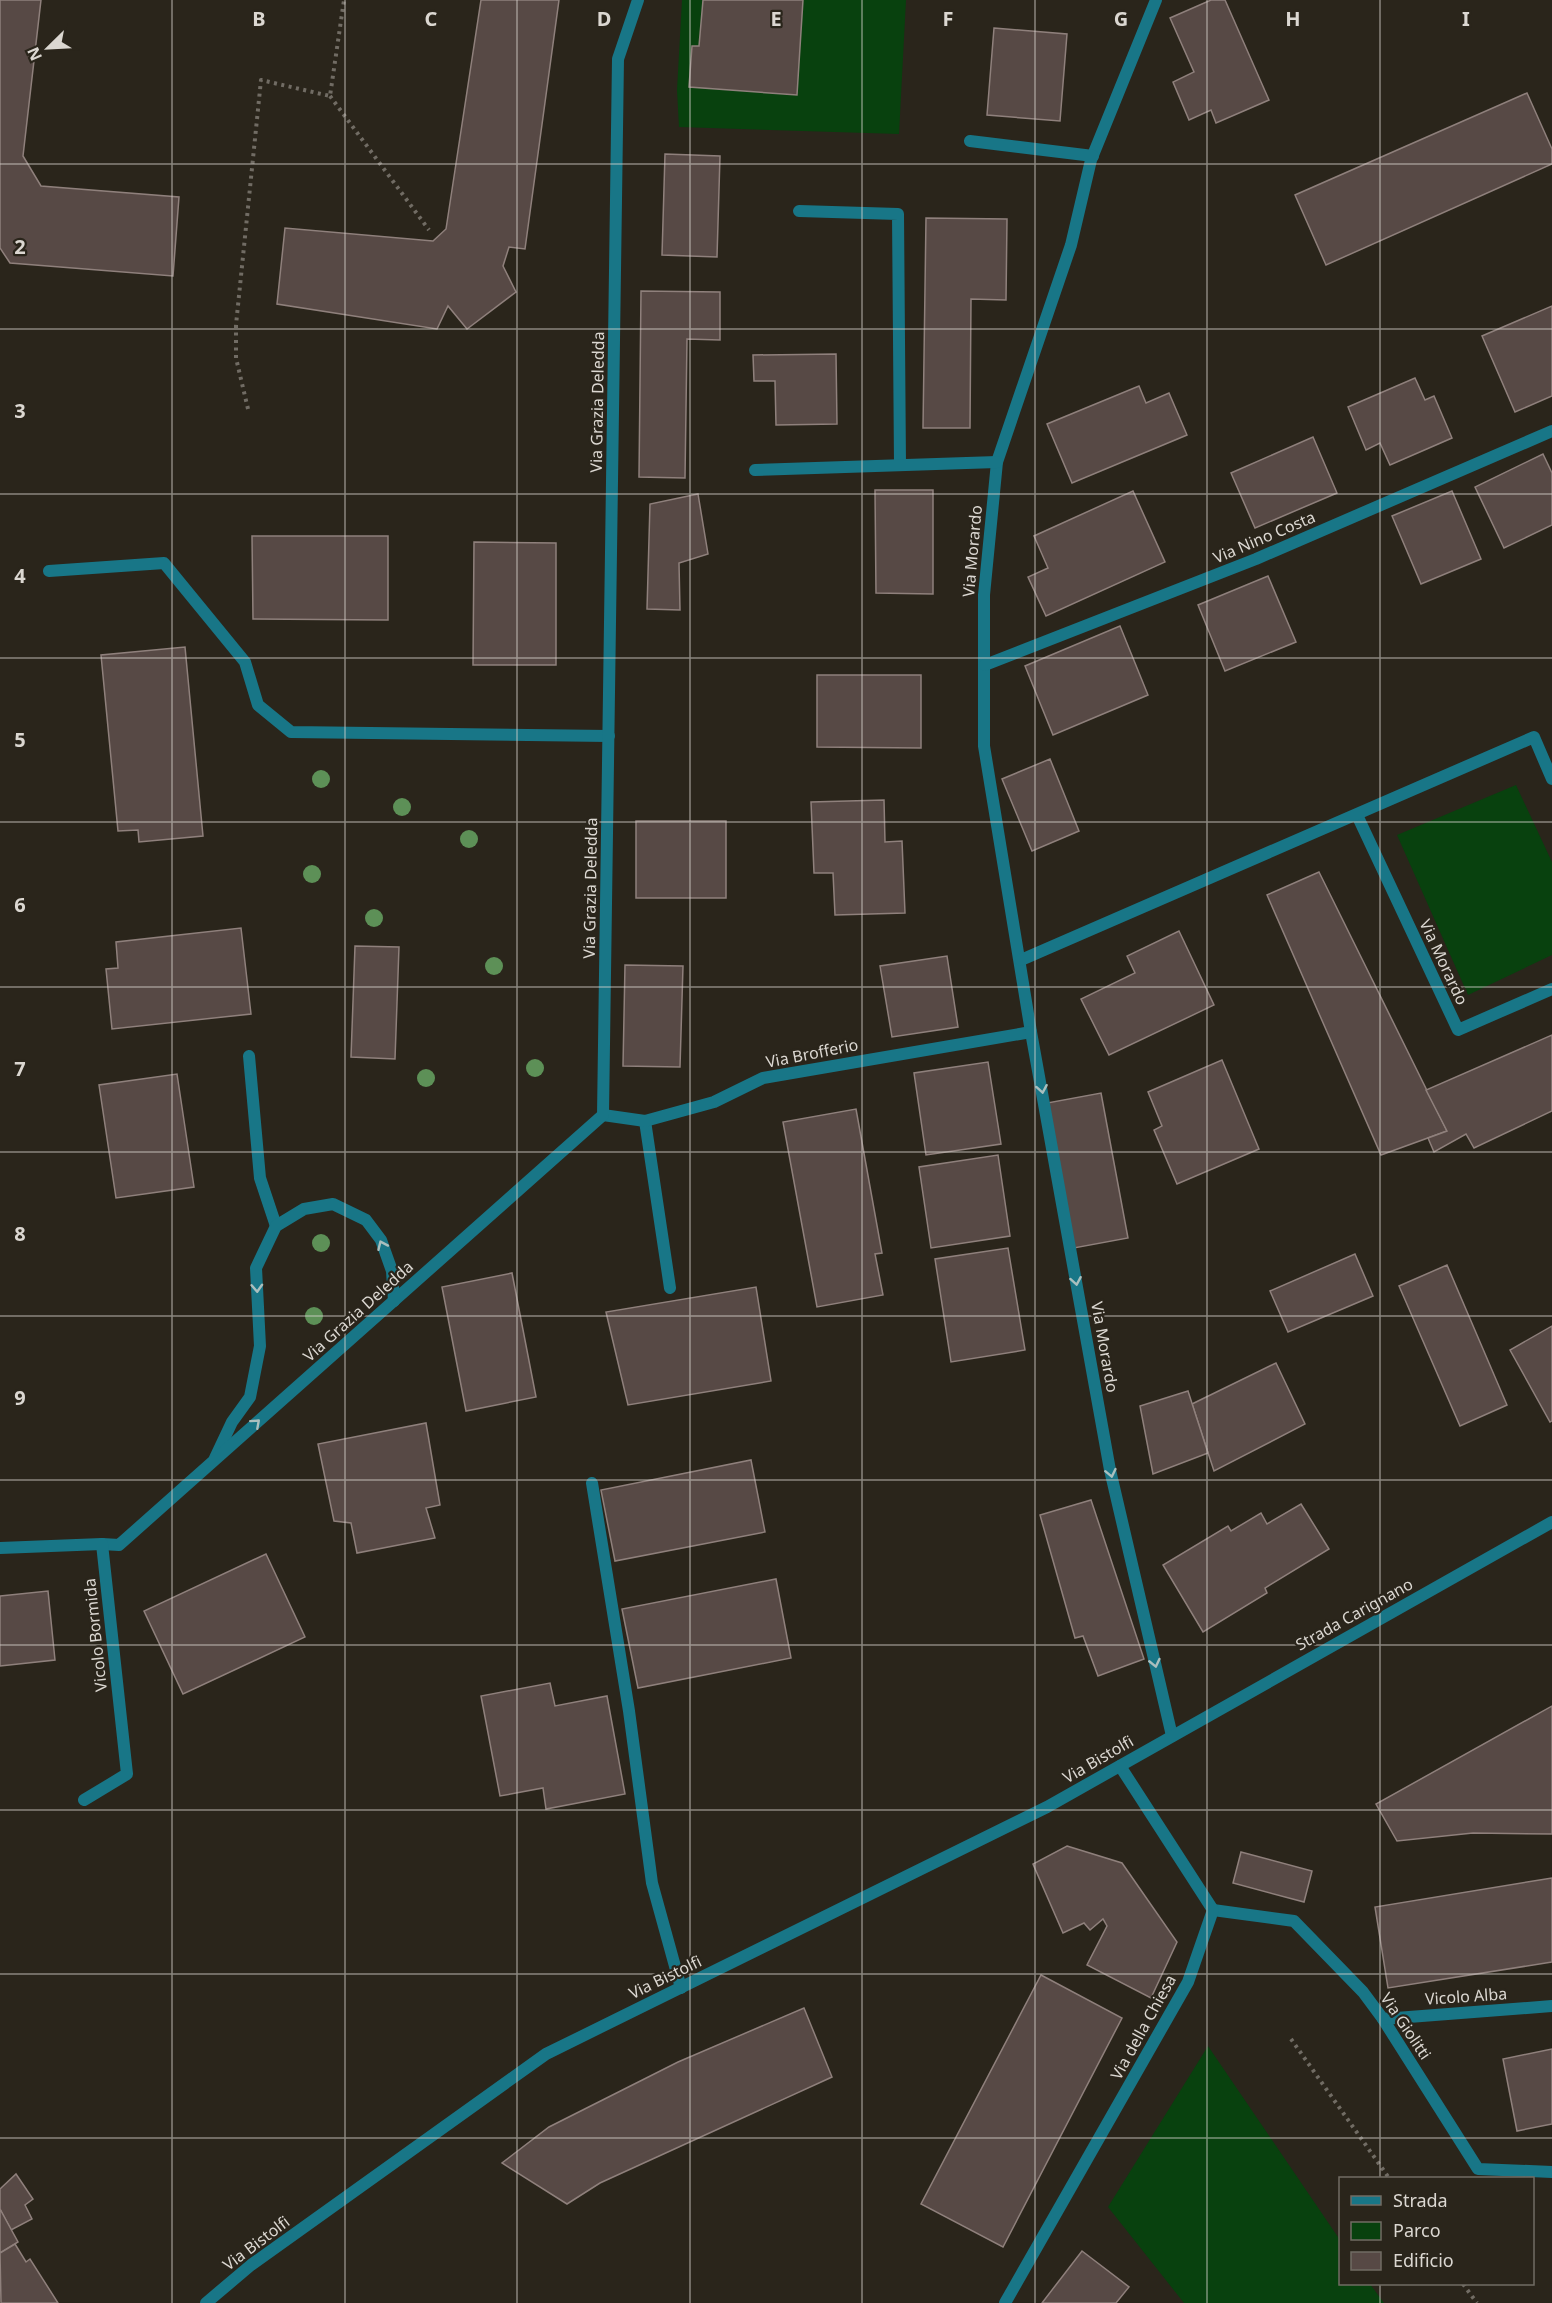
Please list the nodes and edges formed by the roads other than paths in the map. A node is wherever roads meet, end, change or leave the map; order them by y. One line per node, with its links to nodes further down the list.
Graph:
1 (638, 0): 12 (street, Via Grazia Deledda)
2 (1156, 0): 4 (street, Via Morardo)
3 (970, 141): 4 (street)
4 (1093, 156): 7 (street, Via Morardo)
5 (800, 211): 8 (street)
6 (1552, 431): 11 (street, Via Nino Costa)
7 (997, 462): 8 (street); 11 (street, Via Morardo)
8 (900, 464): 9 (street)
9 (755, 470)
10 (49, 571): 12 (street)
11 (985, 664): 15 (street, Via Morardo)
12 (609, 736): 19 (street, Via Grazia Deledda)
13 (1552, 779): 14 (street)
14 (1357, 815): 15 (street); 16 (street, Via Morardo)
15 (1021, 960): 17 (street, Via Morardo)
16 (1552, 989)
17 (1031, 1032): 20 (street, Via Brofferio); 29 (street, Via Morardo, one-way to 29)
18 (249, 1056): 21 (street)
19 (603, 1115): 20 (street, Via Brofferio); 23 (street, Via Grazia Deledda)
20 (645, 1121): 22 (street)
21 (276, 1226): 23 (street, one-way to 21); 24 (street, one-way to 24)
22 (670, 1288)
23 (394, 1301): 24 (street, Via Grazia Deledda, one-way to 23)
24 (213, 1462): 27 (street, Via Grazia Deledda)
25 (592, 1483): 33 (street)
26 (1552, 1522): 29 (street, Strada Carignano)
27 (102, 1544): 28 (street); 31 (street, Vicolo Bormida)
28 (0, 1548)
29 (1172, 1736): 30 (street, Via Bistolfi)
30 (1120, 1766): 32 (street); 33 (street, Via Bistolfi)
31 (84, 1800)
32 (1213, 1910): 35 (street, Via Giolitti); 38 (street, Via della Chiesa)
33 (681, 1988): 37 (street, Via Bistolfi)
34 (1552, 2006): 35 (street, Vicolo Alba)
35 (1383, 2019): 36 (street, Via Giolitti)
36 (1552, 2172)
37 (206, 2303)
38 (1005, 2303)

